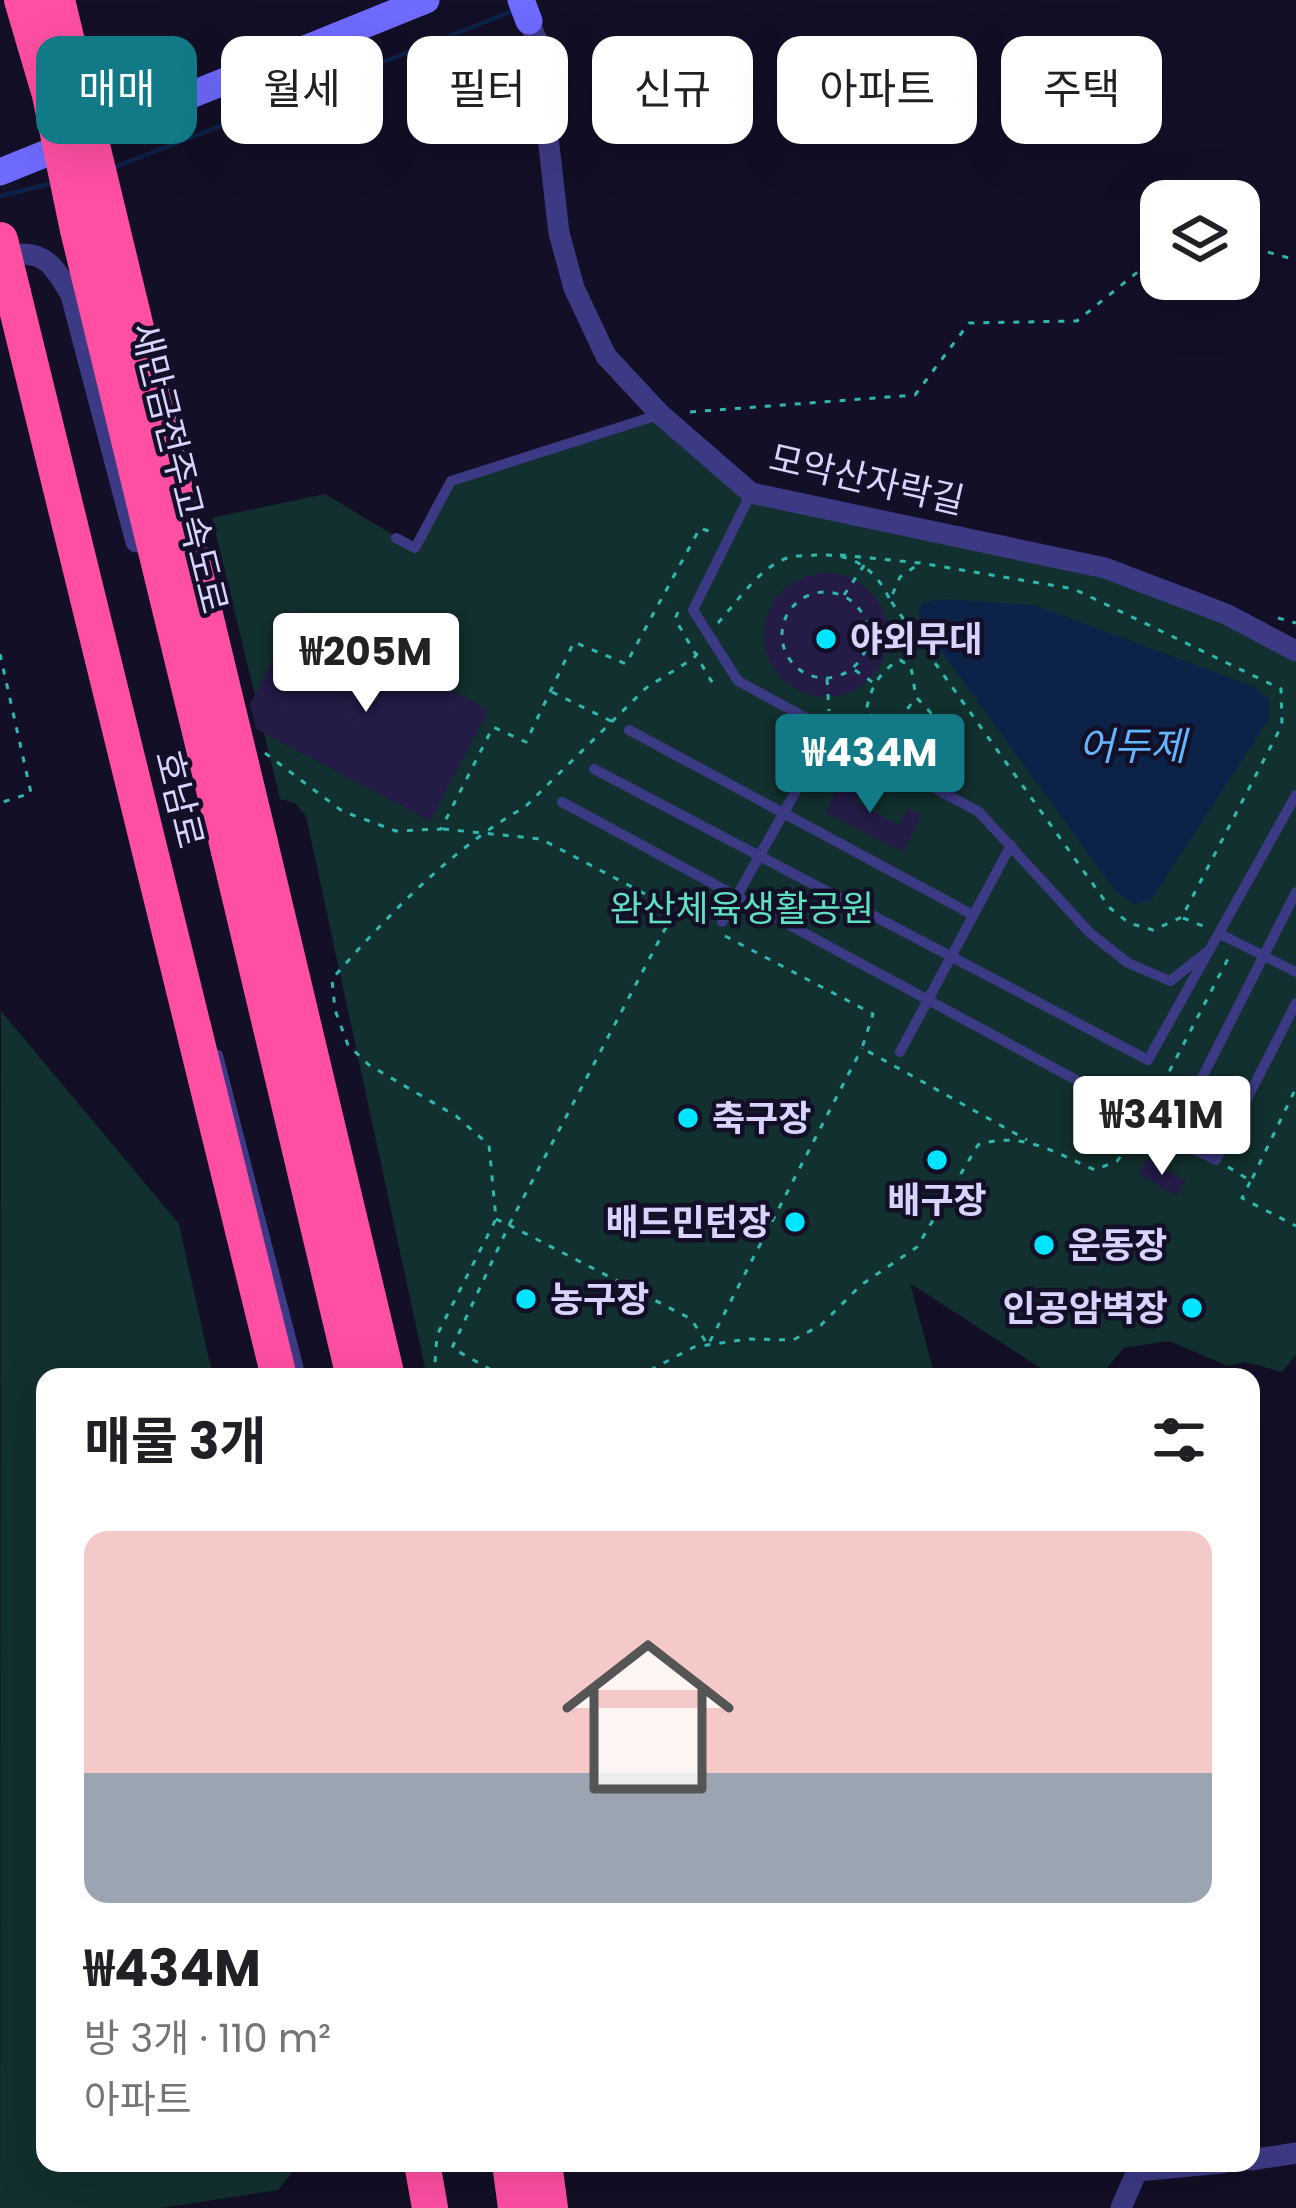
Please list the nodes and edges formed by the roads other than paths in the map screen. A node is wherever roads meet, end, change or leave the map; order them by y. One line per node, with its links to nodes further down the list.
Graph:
1 (22, 0): 21 (highway, 새만금전주고속도로, bridge)
2 (57, 0): 21 (highway, 새만금전주고속도로, bridge)
3 (426, 0): 5 (street)
4 (525, 10): 8 (street, 모악산자락길)
5 (0, 172)
6 (6, 247): 12 (highway, 호남로, bridge); 15 (street)
7 (0, 340): 38 (highway, 호남로)
8 (661, 414): 9 (street, 모악산자락길); 10 (lane)
9 (751, 493): 11 (street, 모악산자락길); 14 (lane)
10 (396, 538)
11 (1296, 651)
12 (107, 678): 32 (lane); 39 (highway, 호남로)
13 (629, 730): 19 (lane)
14 (830, 731): 19 (lane); 20 (lane)
15 (188, 752)
16 (594, 769): 22 (lane)
17 (1296, 795): 27 (lane)
18 (562, 802): 24 (lane)
19 (784, 813): 22 (lane); 25 (lane)
20 (1010, 845): 25 (lane); 28 (lane)
21 (244, 847): 41 (highway, 새만금전주고속도로); 42 (highway, 새만금전주고속도로)
22 (760, 856): 24 (lane); 29 (lane)
23 (1296, 892): 30 (lane)
24 (737, 896): 26 (lane); 33 (lane)
25 (973, 915): 29 (lane)
26 (722, 922)
27 (1220, 934): 28 (lane); 30 (lane)
28 (1211, 950): 29 (lane)
29 (951, 956): 33 (lane)
30 (1264, 956): 31 (lane); 34 (lane)
31 (1296, 972)
32 (199, 990)
33 (928, 999): 36 (lane); 37 (lane)
34 (1296, 1004)
35 (212, 1034): 40 (lane)
36 (900, 1052)
37 (1126, 1107)
38 (260, 1368)
39 (277, 1368)
40 (299, 1368)
41 (351, 1368)
42 (385, 1368)
43 (1296, 2153): 44 (street)
44 (1260, 2159)
45 (424, 2172): 50 (highway)
46 (440, 2172): 51 (highway)
47 (510, 2172): 52 (highway)
48 (545, 2172): 53 (highway)
49 (1137, 2172): 54 (street)
50 (430, 2208)
51 (446, 2208)
52 (516, 2208)
53 (550, 2208)
54 (1121, 2208)

